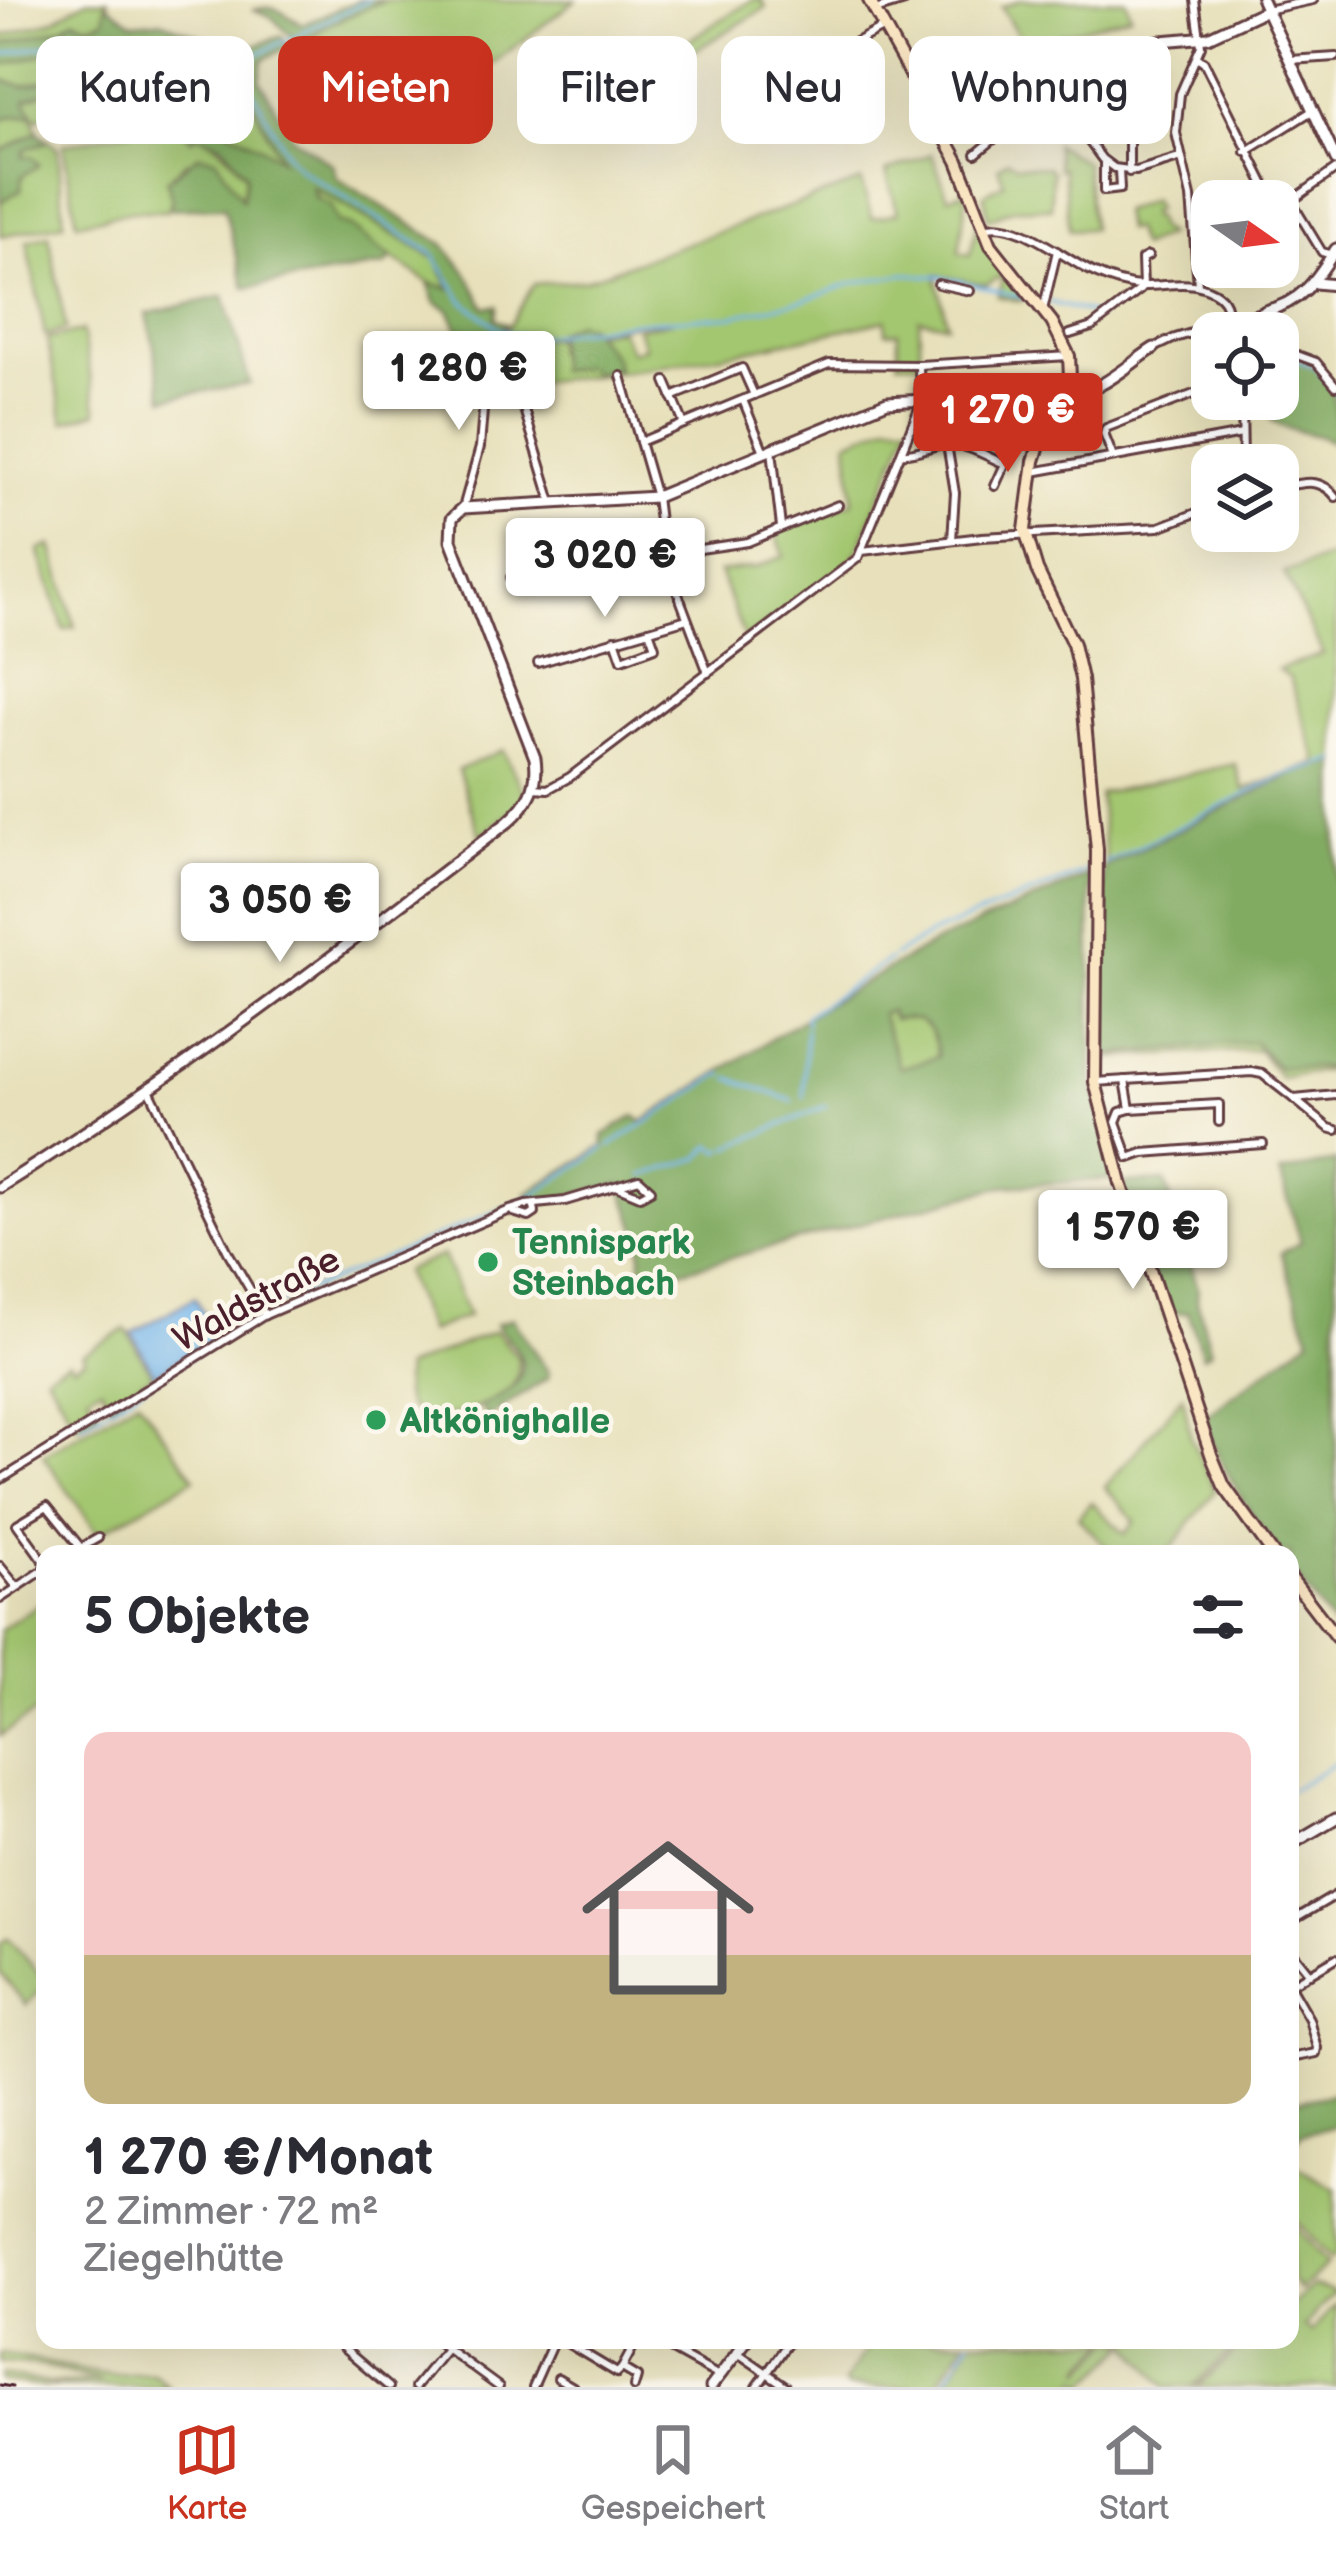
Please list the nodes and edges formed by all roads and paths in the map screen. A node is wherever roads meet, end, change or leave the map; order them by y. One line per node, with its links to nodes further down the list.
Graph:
1 (1195, 0): 9 (street)
2 (1313, 0): 4 (street)
3 (905, 1): 5 (street)
4 (1290, 3): 6 (street)
5 (872, 5): 7 (main road)
6 (1264, 5): 9 (street); 12 (street)
7 (884, 27): 8 (street); 14 (main road)
8 (867, 36)
9 (1201, 38): 10 (street); 11 (street)
10 (1171, 41)
11 (1197, 57): 21 (street); 23 (street)
12 (1289, 60): 13 (street); 15 (street)
13 (1335, 60)
14 (909, 64)
15 (1312, 111): 21 (street); 26 (street)
16 (955, 144): 24 (main road)
17 (958, 144): 24 (street)
18 (989, 144): 22 (street)
19 (1090, 144): 25 (street)
20 (1131, 144): 27 (street)
21 (1246, 152): 28 (street)
22 (976, 154)
23 (1180, 158): 27 (street); 30 (street)
24 (958, 160): 32 (main road)
25 (1104, 161): 27 (street); 27 (street)
26 (1336, 164): 29 (street)
27 (1124, 171)
28 (1261, 180)
29 (1299, 194)
30 (1191, 202)
31 (1299, 214): 34 (street)
32 (982, 224): 33 (street); 43 (main road)
33 (1057, 251): 40 (street); 43 (street)
34 (1334, 252): 36 (street)
35 (1148, 256): 40 (street)
36 (1315, 283): 39 (street); 44 (street)
37 (938, 284): 42 (street)
38 (1191, 284): 40 (street)
39 (1336, 285)
40 (1143, 286): 47 (street)
41 (1204, 288): 45 (street)
42 (970, 291)
43 (1045, 304): 50 (main road)
44 (1265, 311): 46 (street)
45 (1229, 312)
46 (1261, 312)
47 (1070, 334)
48 (1191, 336): 49 (street)
49 (1154, 349): 62 (street)
50 (1069, 356): 53 (street); 62 (main road)
51 (1299, 356): 56 (street)
52 (487, 362): 80 (street)
53 (919, 365): 58 (street); 61 (street)
54 (620, 376): 67 (street)
55 (666, 381): 59 (street)
56 (1336, 386)
57 (1191, 394): 72 (street)
58 (754, 395): 59 (street); 60 (street)
59 (672, 397): 65 (street)
60 (743, 400): 65 (street); 70 (street)
61 (921, 400): 62 (street); 70 (street); 71 (street)
62 (1061, 401): 73 (main road)
63 (523, 406): 78 (street)
64 (1242, 420): 66 (street)
65 (684, 424): 67 (street)
66 (1242, 434): 69 (street); 72 (street)
67 (640, 442): 76 (street)
68 (947, 443): 71 (street); 75 (street); 84 (street)
69 (1242, 444)
70 (768, 451): 76 (street); 82 (street)
71 (902, 453): 85 (street)
72 (1114, 458): 73 (street)
73 (1032, 472): 83 (main road)
74 (1299, 484): 77 (street)
75 (995, 486)
76 (656, 497): 78 (street); 86 (street)
77 (1336, 497)
78 (552, 502): 80 (street)
79 (838, 505): 82 (street)
80 (463, 508): 93 (street)
81 (1191, 514): 83 (street)
82 (781, 527): 86 (street)
83 (1026, 537): 84 (street); 95 (main road)
84 (952, 540): 85 (street)
85 (862, 551): 92 (street)
86 (663, 554): 87 (street); 88 (street)
87 (529, 574)
88 (688, 619): 89 (street); 92 (street)
89 (649, 630): 90 (street); 90 (street)
90 (615, 639): 91 (street)
91 (538, 663)
92 (708, 673): 93 (street)
93 (535, 784): 96 (street)
94 (1125, 1080): 95 (street); 98 (street); 99 (street)
95 (1095, 1082): 110 (main road)
96 (148, 1087): 104 (street); 105 (street)
97 (1336, 1095): 98 (street)
98 (1294, 1099): 101 (street)
99 (1130, 1109): 100 (street); 102 (street)
100 (1220, 1122)
101 (1336, 1130)
102 (1263, 1144)
103 (616, 1186): 103 (street, Waldstraße); 105 (street, Waldstraße)
104 (0, 1187)
105 (266, 1315): 106 (street, Waldstraße)
106 (0, 1480)
107 (98, 1538): 109 (street)
108 (79, 1545): 111 (street)
109 (86, 1545)
110 (1267, 1545)
111 (36, 1552)
112 (0, 1566): 114 (street)
113 (36, 1573): 114 (street)
114 (17, 1587): 116 (street)
115 (1299, 1588): 117 (main road)
116 (0, 1599)
117 (1336, 1637)
118 (1336, 1818): 119 (street)
119 (1299, 1840)
120 (1336, 1895): 121 (street)
121 (1299, 1917)
122 (1336, 1958): 126 (street)
123 (1299, 1961): 124 (street)
124 (1302, 1965): 125 (street); 126 (street)
125 (1299, 1967)
126 (1310, 1974): 127 (street)
127 (1299, 1980)
128 (1299, 2001): 129 (street)
129 (1299, 2056)
130 (344, 2349): 143 (street)
131 (446, 2349): 144 (street); 145 (street)
132 (553, 2349): 146 (street)
133 (574, 2349): 139 (street)
134 (630, 2349): 139 (street)
135 (673, 2349): 141 (street)
136 (741, 2349): 138 (street)
137 (783, 2349): 140 (street)
138 (738, 2354): 140 (street); 141 (street)
139 (622, 2368): 148 (street)
140 (766, 2373): 150 (street); 151 (street)
141 (722, 2377): 149 (street)
142 (558, 2378): 147 (street)
143 (389, 2387)
144 (415, 2387)
145 (500, 2387)
146 (533, 2387)
147 (573, 2387)
148 (634, 2387)
149 (712, 2387)
150 (757, 2387)
151 (787, 2387)

